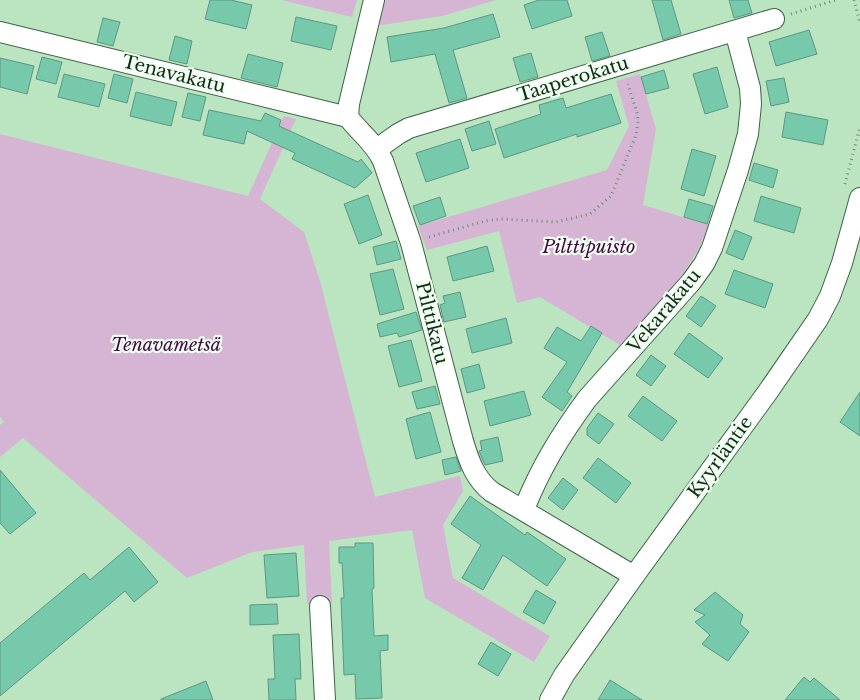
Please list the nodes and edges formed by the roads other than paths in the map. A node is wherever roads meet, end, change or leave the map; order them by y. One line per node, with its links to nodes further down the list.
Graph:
1 (374, 0): 5 (street)
2 (774, 19): 3 (street, Taaperokatu)
3 (735, 31): 6 (street, Taaperokatu); 8 (street, Vekarakatu)
4 (0, 32): 5 (street, Tenavakatu)
5 (348, 117): 6 (street, Pilttikatu)
6 (378, 148): 8 (street, Pilttikatu)
7 (852, 195): 9 (street, Kyyrläntie)
8 (524, 509): 9 (street, Pilttikatu)
9 (634, 576): 12 (street, Kyyrläntie)
10 (320, 606): 11 (street)
11 (325, 700)
12 (550, 700)

